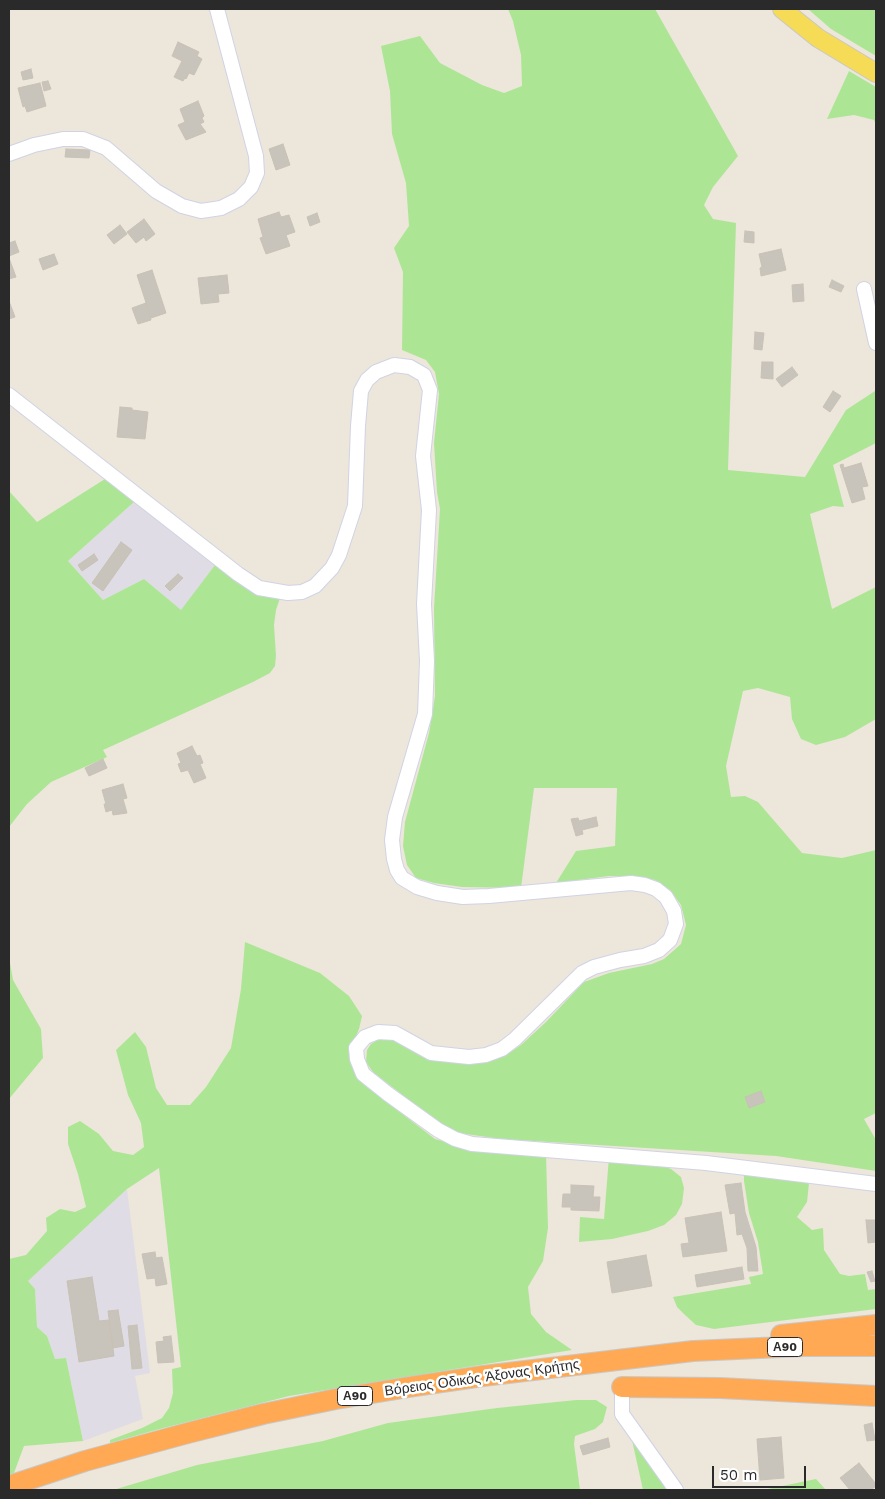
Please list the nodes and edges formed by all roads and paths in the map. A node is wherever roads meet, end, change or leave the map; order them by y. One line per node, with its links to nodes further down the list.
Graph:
1 (217, 9): 4 (street)
2 (782, 9): 3 (main road)
3 (876, 73)
4 (9, 154)
5 (864, 289): 6 (street)
6 (876, 344)
7 (9, 395): 8 (street)
8 (876, 1184)
9 (876, 1325): 11 (highway)
10 (876, 1346): 11 (highway, Βόρειος Οδικός Άξονας Κρήτης / Α90)
11 (693, 1351): 14 (highway, Βόρειος Οδικός Άξονας Κρήτης / Α90)
12 (622, 1387): 13 (highway); 15 (street)
13 (876, 1396)
14 (16, 1484)
15 (676, 1490)

